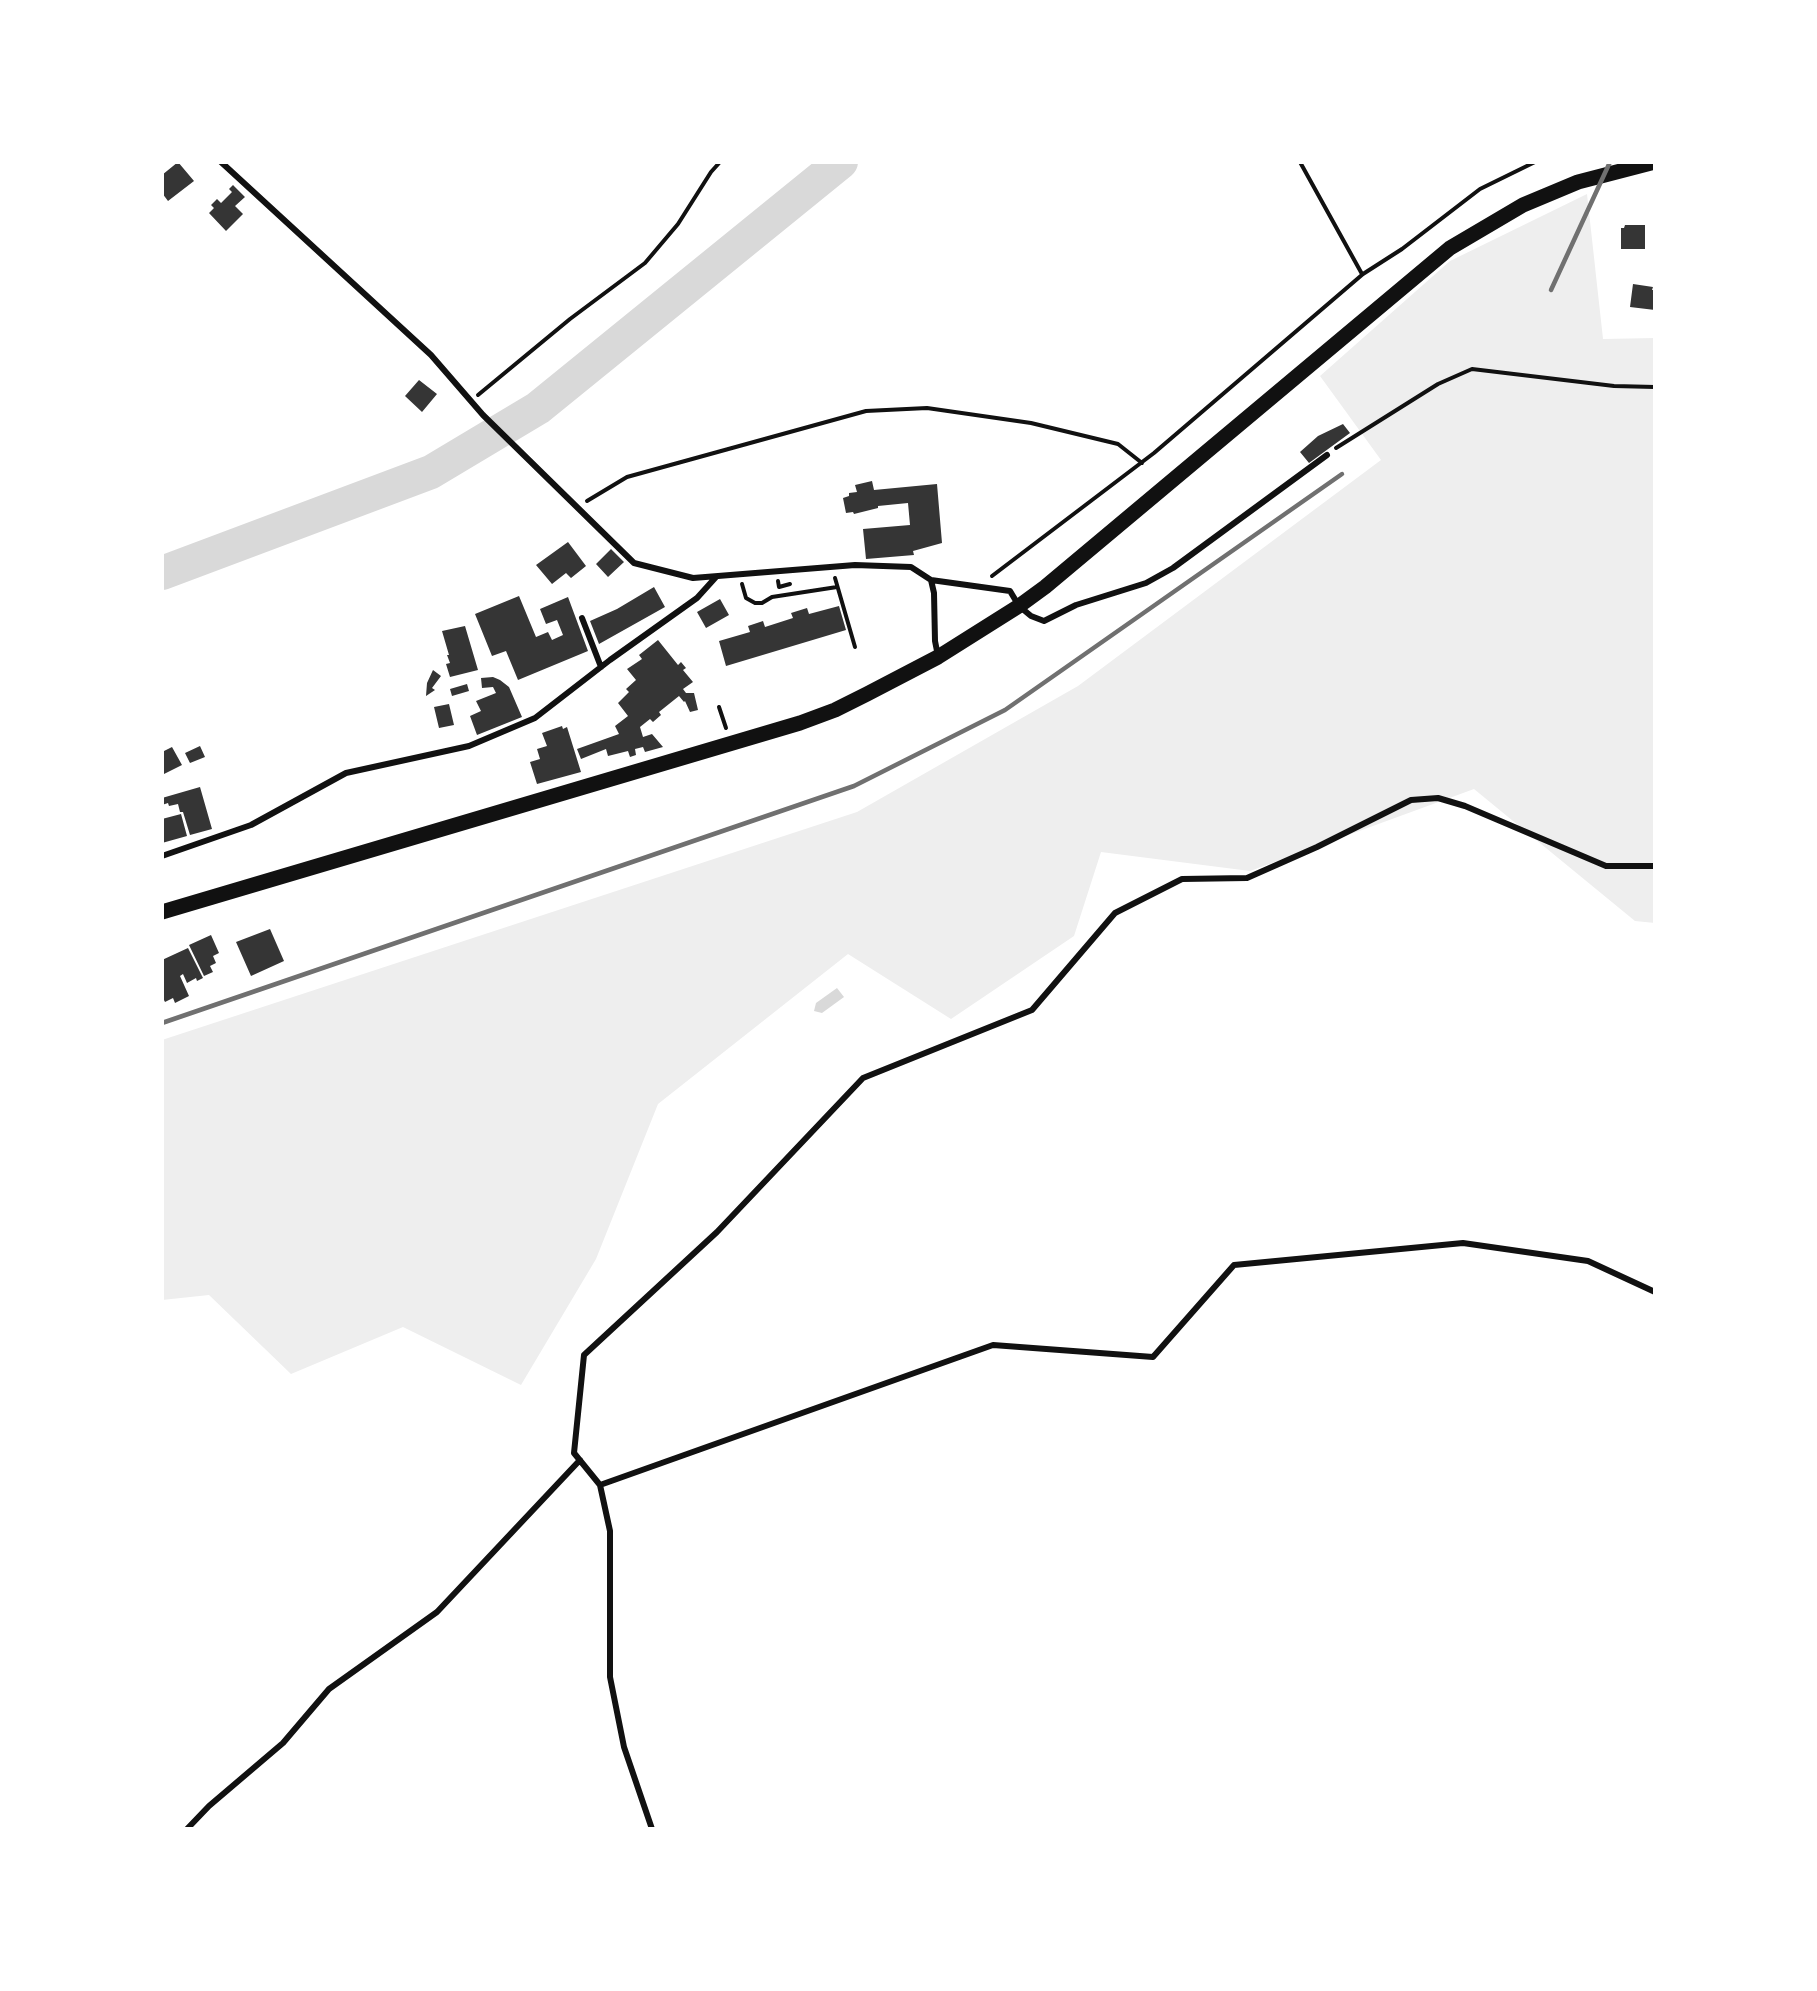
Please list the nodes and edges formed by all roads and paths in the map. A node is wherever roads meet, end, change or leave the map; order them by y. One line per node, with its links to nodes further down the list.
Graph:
1 (221, 162): 8 (street)
2 (720, 162): 8 (path)
3 (1300, 162): 6 (path)
4 (1535, 162): 6 (path)
5 (1655, 162): 20 (main road)
6 (1363, 274): 10 (path)
7 (1655, 387): 9 (path)
8 (471, 401): 11 (street)
9 (1327, 454): 20 (street)
10 (1142, 463): 11 (path); 18 (path)
11 (576, 507): 14 (street)
12 (776, 572): 14 (street); 15 (street); 16 (path)
13 (834, 574): 17 (path)
14 (717, 576): 24 (street)
15 (931, 580): 18 (street); 23 (street)
16 (801, 582)
17 (837, 587): 19 (path); 22 (path)
18 (976, 587): 20 (street)
19 (743, 592)
20 (1019, 606): 23 (main road)
21 (582, 618): 24 (street)
22 (855, 647)
23 (938, 657): 29 (main road)
24 (601, 667): 27 (street)
25 (718, 707): 26 (path)
26 (722, 719)
27 (162, 856)
28 (1655, 866): 31 (street)
29 (162, 912)
30 (1655, 1292): 32 (street)
31 (580, 1460): 32 (street); 33 (street)
32 (600, 1485): 34 (street)
33 (187, 1829)
34 (652, 1829)

